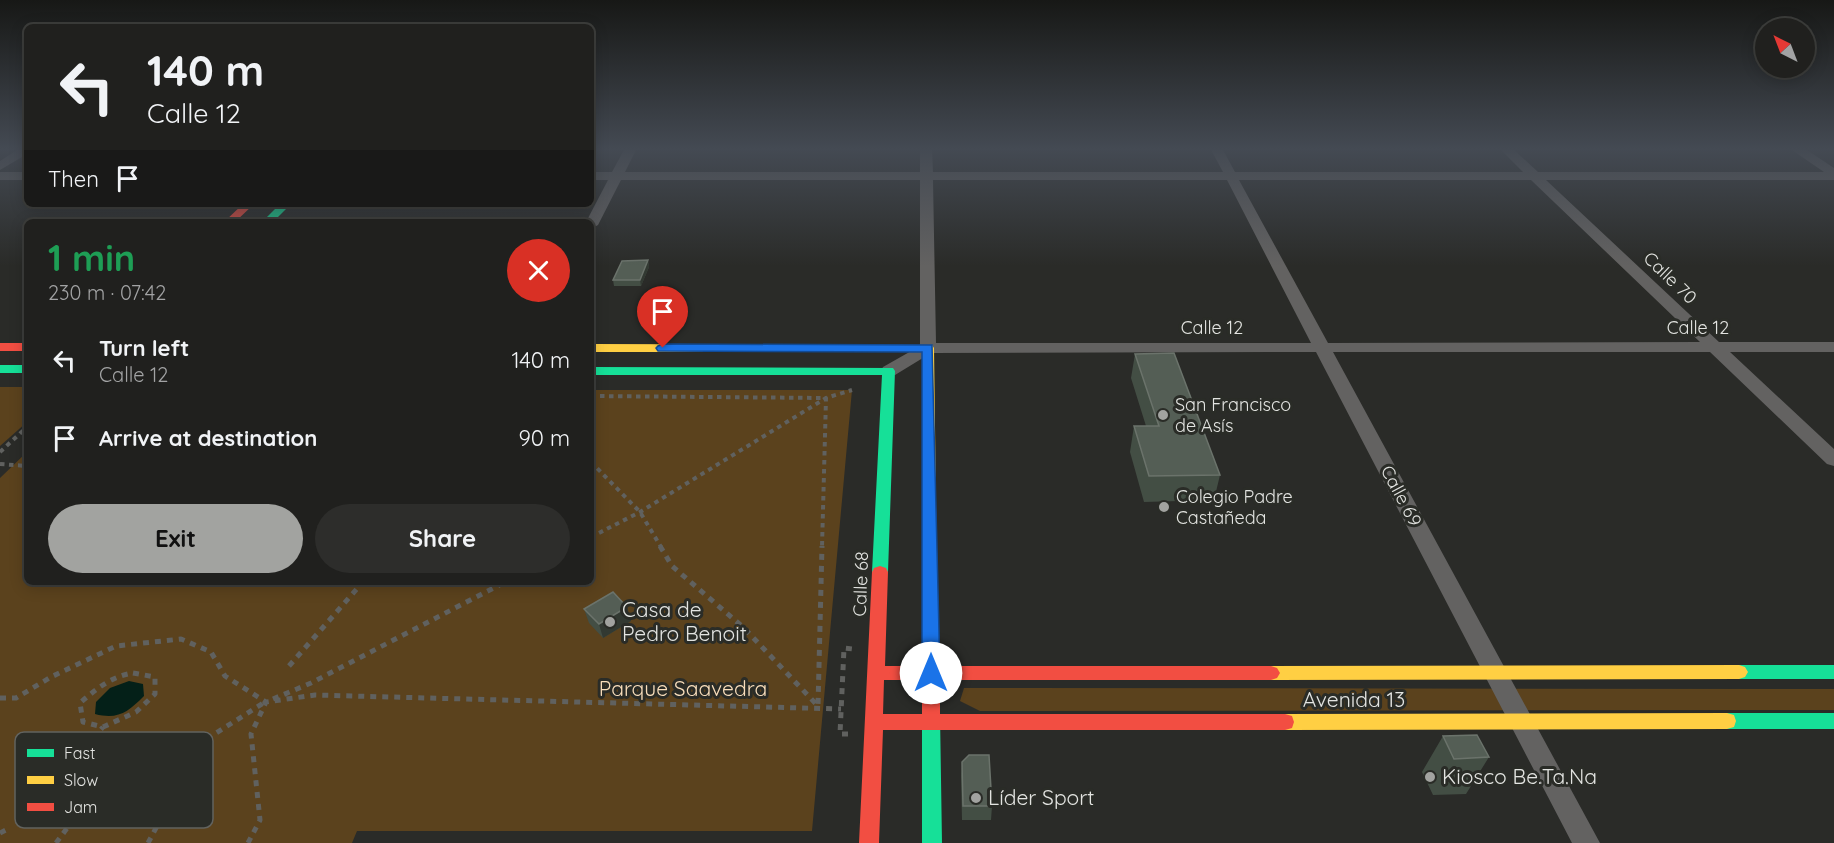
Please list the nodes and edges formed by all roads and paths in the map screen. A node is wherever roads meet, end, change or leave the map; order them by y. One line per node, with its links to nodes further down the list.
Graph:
1 (610, 187): 9 (street)
2 (927, 187): 14 (street)
3 (1237, 187): 15 (street, Calle 69)
4 (1547, 187): 16 (street, Calle 70)
5 (246, 207): 7 (main road)
6 (283, 207): 8 (main road)
7 (232, 219)
8 (270, 219)
9 (594, 219)
10 (0, 347): 11 (main road)
11 (24, 347)
12 (1834, 347): 16 (street, Calle 12)
13 (594, 348): 14 (main road, Calle 12)
14 (928, 348): 15 (street, Calle 12); 20 (street); 38 (main road)
15 (1322, 348): 16 (street, Calle 12); 35 (street, Calle 69)
16 (1715, 348): 26 (street, Calle 70)
17 (0, 369): 18 (main road)
18 (24, 369)
19 (594, 371): 20 (main road)
20 (889, 371): 37 (main road, Calle 68)
21 (860, 385): 23 (path)
22 (594, 396): 23 (path)
23 (826, 398): 30 (path); 41 (path)
24 (24, 430): 25 (path)
25 (0, 452)
26 (1834, 460)
27 (0, 464): 29 (path)
28 (594, 465): 30 (path)
29 (24, 466)
30 (640, 512): 31 (path); 41 (path)
31 (594, 535)
32 (360, 585): 34 (path)
33 (499, 585): 40 (path)
34 (289, 666)
35 (1495, 672): 36 (main road, Avenida 13); 38 (main road, Avenida 13); 43 (street, Calle 69)
36 (1834, 672)
37 (877, 673): 38 (main road, Avenida 13); 45 (main road, Calle 68)
38 (931, 673): 46 (main road)
39 (0, 698): 40 (path)
40 (266, 702): 41 (path); 49 (path); 54 (path)
41 (818, 706): 42 (path)
42 (841, 708)
43 (1521, 721): 44 (main road, Avenida 13); 46 (main road, Avenida 13); 57 (street, Calle 69)
44 (1834, 721)
45 (875, 722): 46 (main road, Avenida 13); 55 (main road, Calle 68)
46 (931, 722): 56 (main road)
47 (103, 727): 47 (path); 48 (path)
48 (99, 732)
49 (213, 735)
50 (67, 828): 52 (path)
51 (156, 828): 53 (path)
52 (56, 843)
53 (148, 843)
54 (248, 843)
55 (869, 843)
56 (932, 843)
57 (1586, 843)

